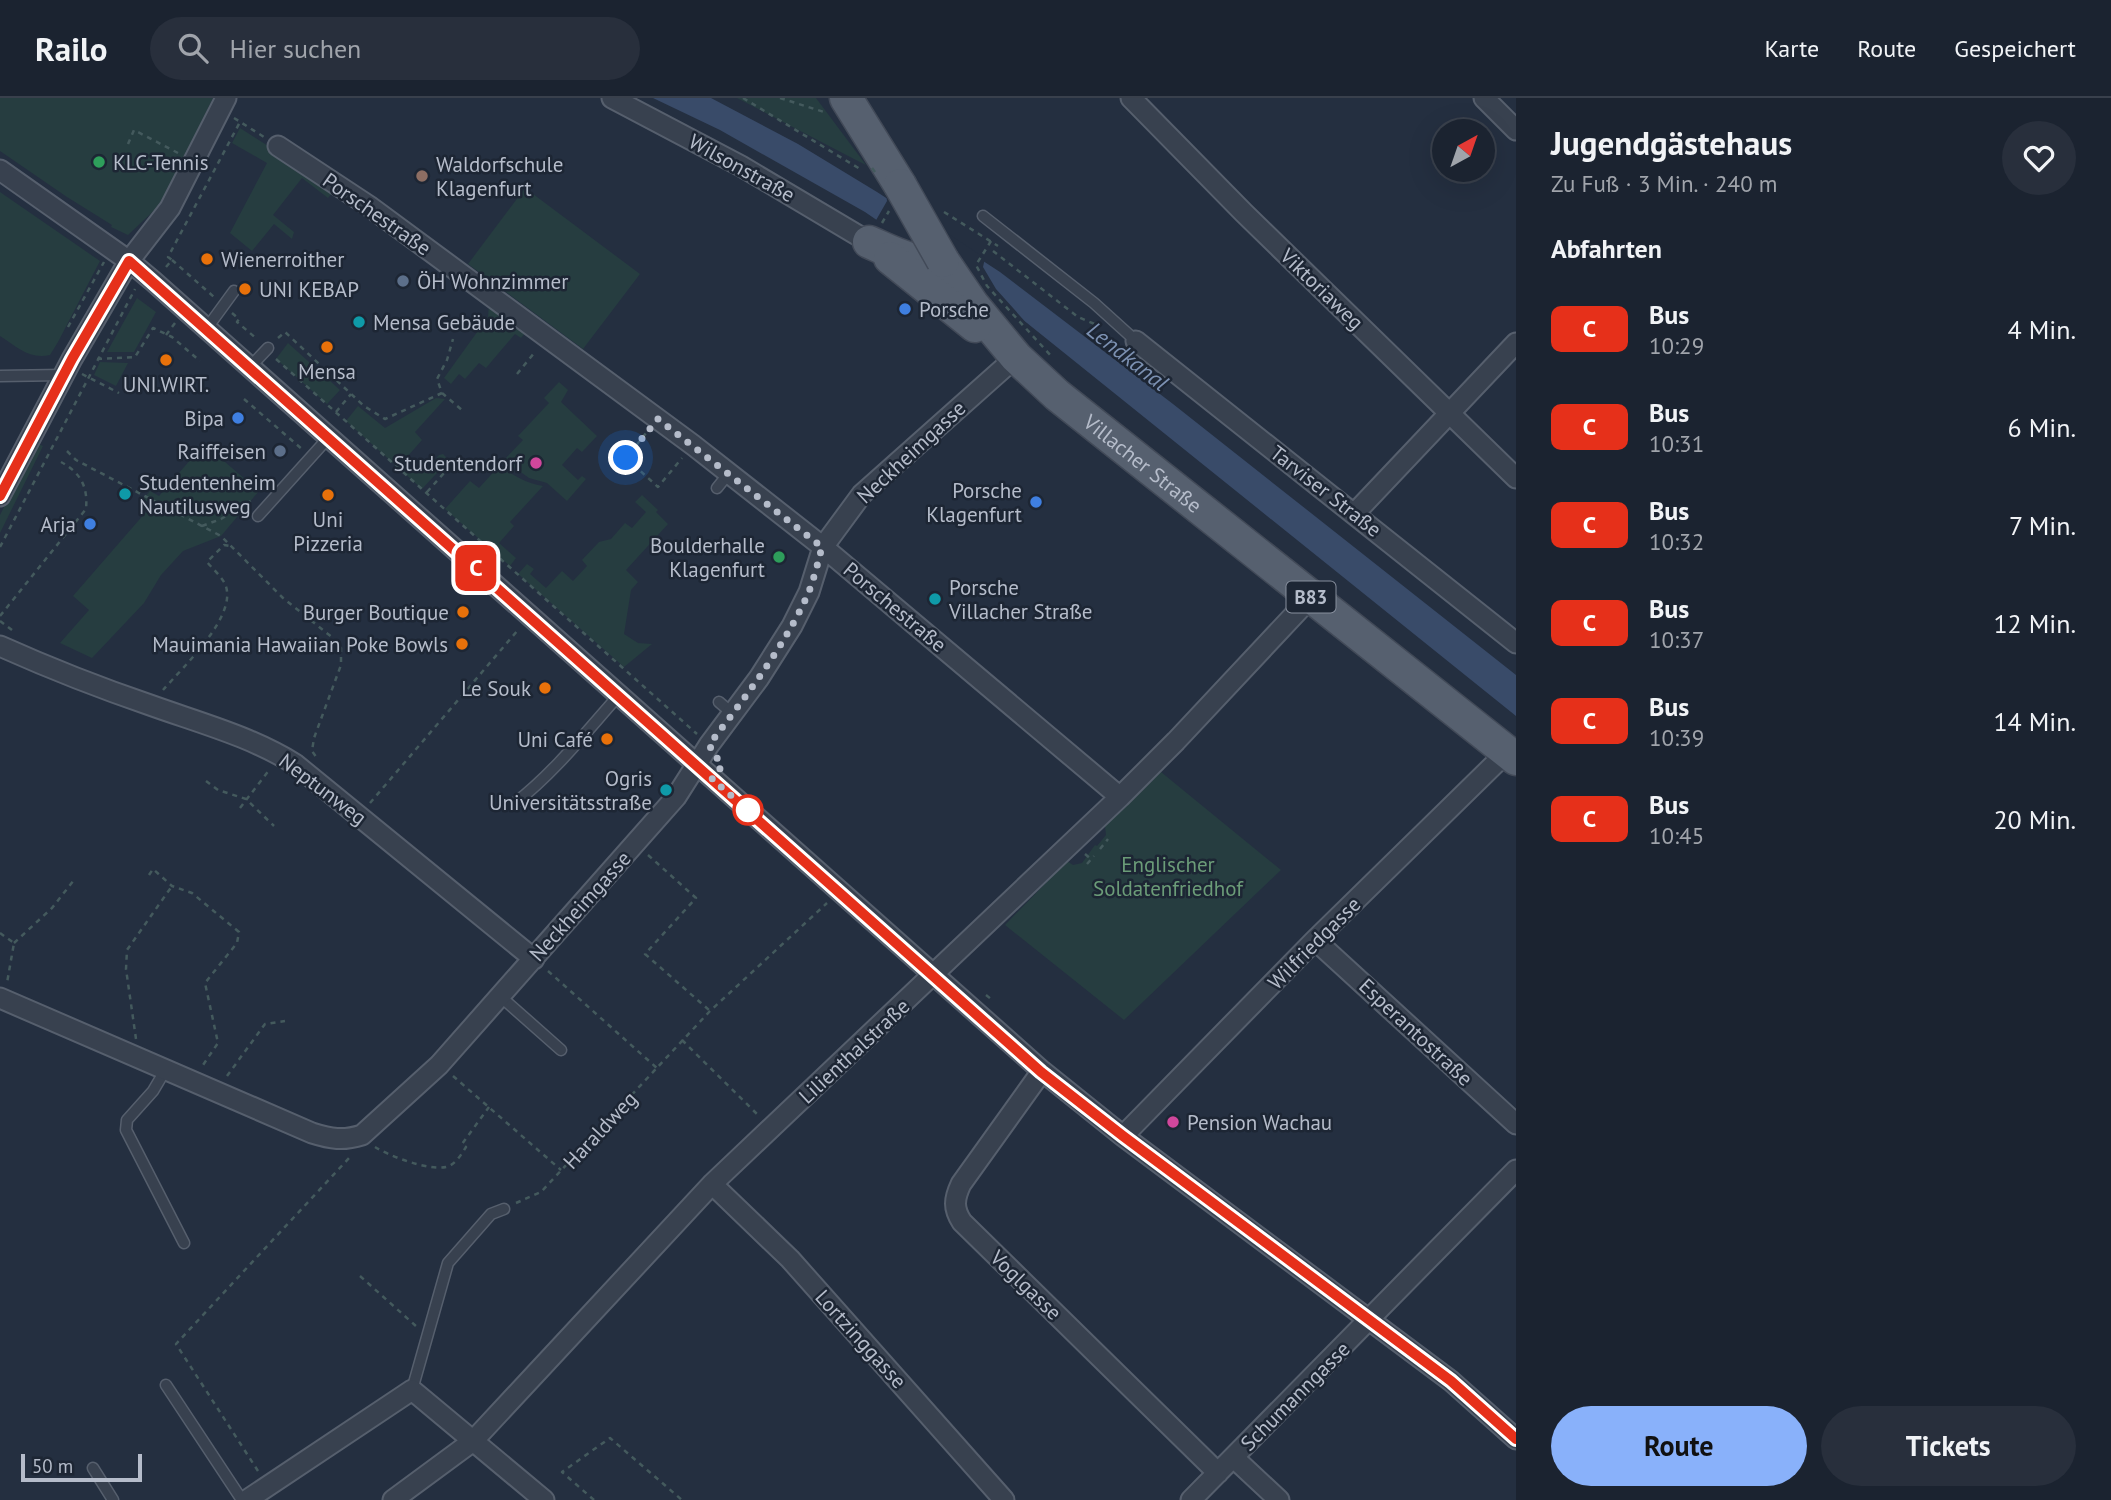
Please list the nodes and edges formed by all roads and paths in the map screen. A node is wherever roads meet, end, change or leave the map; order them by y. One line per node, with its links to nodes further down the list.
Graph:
1 (612, 98): 17 (street, Wilsonstraße)
2 (743, 98): 13 (path)
3 (780, 98): 7 (path)
4 (1131, 98): 50 (street, Viktoriaweg)
5 (1484, 98): 9 (street)
6 (223, 104): 8 (path); 12 (street)
7 (851, 104): 21 (main road, Villacher Straße / B83, bridge)
8 (240, 121): 11 (path); 22 (path)
9 (1516, 130)
10 (128, 144): 12 (path)
11 (278, 146): 28 (street, Porschestraße)
12 (194, 160): 20 (street)
13 (861, 169)
14 (0, 170): 20 (street)
15 (937, 208): 34 (path, bridge)
16 (983, 216): 30 (lane)
17 (869, 242): 21 (main road); 33 (main road)
18 (993, 251): 26 (path)
19 (105, 260): 25 (path)
20 (129, 261): 27 (street); 37 (street)
21 (943, 261): 33 (main road, Villacher Straße / B83)
22 (164, 269)
23 (135, 289): 35 (path)
24 (234, 291): 27 (lane)
25 (68, 327)
26 (1101, 327)
27 (207, 328): 38 (street)
28 (548, 337): 39 (path); 51 (street, Porschestraße)
29 (453, 340): 44 (path)
30 (1136, 341): 62 (street, Tarviser Straße)
31 (1516, 343): 50 (street)
32 (268, 348): 38 (lane); 46 (path); 49 (path)
33 (1016, 357): 67 (street, Neckheimgasse); 68 (main road, Villacher Straße / B83)
34 (1053, 358)
35 (99, 359): 36 (path); 37 (path); 41 (path)
36 (200, 361)
37 (68, 367): 40 (lane); 60 (street)
38 (250, 367): 52 (street)
39 (517, 374)
40 (0, 376)
41 (88, 377): 42 (path); 66 (path)
42 (108, 387): 43 (path); 45 (path)
43 (119, 393)
44 (442, 393): 46 (path); 48 (path)
45 (105, 394)
46 (351, 394): 49 (path)
47 (244, 399): 55 (path)
48 (462, 411)
49 (336, 412): 59 (path)
50 (1450, 415): 58 (street, Viktoriaweg); 62 (street)
51 (658, 419): 53 (street, Porschestraße); 53 (path)
52 (329, 437): 55 (lane); 70 (street)
53 (693, 445): 67 (street, Porschestraße)
54 (67, 451): 64 (path)
55 (311, 457): 63 (lane)
56 (61, 462): 69 (path)
57 (452, 464): 59 (path)
58 (1516, 478)
59 (427, 492): 75 (path)
60 (0, 496)
61 (257, 497): 64 (path)
62 (1354, 513): 71 (street, Tarviser Straße)
63 (258, 516)
64 (202, 526): 65 (path)
65 (230, 546): 74 (path); 79 (path)
66 (0, 547)
67 (822, 547): 75 (street, Neckheimgasse); 81 (street, Porschestraße)
68 (1311, 597): 77 (main road, Villacher Straße / B83); 81 (street, Lilienthalstraße)
69 (0, 616)
70 (530, 616): 73 (street); 85 (path)
71 (1516, 643)
72 (0, 646): 74 (street, Neptunweg)
73 (618, 695): 78 (street); 83 (lane)
74 (150, 705): 76 (street, Neptunweg)
75 (709, 745): 78 (street, Neckheimgasse)
76 (281, 756): 79 (street, Neptunweg); 82 (path)
77 (1512, 756): 97 (street, Wilfriedgasse)
78 (698, 766): 88 (street, Neckheimgasse); 95 (street)
79 (313, 779): 85 (street, Neptunweg)
80 (206, 780): 82 (path)
81 (1120, 797): 100 (street, Lilienthalstraße)
82 (246, 799): 84 (path); 86 (path)
83 (515, 803)
84 (240, 808)
85 (359, 816): 99 (street, Neptunweg)
86 (274, 827)
87 (1108, 839): 89 (path)
88 (635, 844): 99 (street, Neckheimgasse); 103 (path)
89 (1100, 849)
90 (1094, 856): 91 (path)
91 (1087, 864)
92 (149, 875): 94 (path)
93 (74, 880): 98 (path)
94 (172, 886): 107 (path); 112 (path)
95 (838, 891): 100 (street); 103 (path, Haraldweg)
96 (0, 933): 98 (path)
97 (1315, 940): 115 (street, Esperantostraße); 118 (street, Wilfriedgasse)
98 (14, 943): 102 (path)
99 (534, 959): 101 (street, Neckheimgasse); 110 (path)
100 (935, 975): 111 (street); 116 (street, Lilienthalstraße)
101 (500, 996): 106 (lane); 108 (street, Neckheimgasse)
102 (2, 999): 107 (street, Neckheimgasse)
103 (710, 1011): 105 (path, Haraldweg)
104 (285, 1021): 113 (path)
105 (682, 1040): 110 (path, Haraldweg); 116 (path)
106 (561, 1050)
107 (138, 1056): 109 (street, Neckheimgasse)
108 (439, 1065): 114 (path); 117 (street, Neckheimgasse)
109 (166, 1069): 112 (street, Neckheimgasse); 123 (lane)
110 (658, 1069): 119 (path, Haraldweg)
111 (1041, 1072): 118 (street); 133 (street, Voglgasse)
112 (193, 1080): 113 (street, Neckheimgasse)
113 (216, 1090): 117 (street, Neckheimgasse)
114 (489, 1107): 117 (path); 119 (path)
115 (1516, 1124)
116 (771, 1129): 121 (street, Lilienthalstraße)
117 (370, 1133): 134 (path)
118 (1123, 1136): 125 (street)
119 (562, 1170): 122 (path, Haraldweg)
120 (1516, 1170): 125 (street, Schumanngasse)
121 (712, 1184): 130 (street, Lilienthalstraße); 141 (street, Lortzinggasse)
122 (504, 1209): 126 (lane)
123 (184, 1243)
124 (360, 1276): 126 (path)
125 (1371, 1320): 129 (street); 131 (street, Schumanngasse)
126 (427, 1336): 128 (lane)
127 (166, 1385): 136 (lane)
128 (412, 1390): 130 (street); 134 (street)
129 (1516, 1439)
130 (473, 1441): 137 (street, Lilienthalstraße); 138 (street)
131 (1234, 1458): 133 (street, Schumanngasse); 143 (street)
132 (93, 1468): 135 (lane)
133 (1218, 1473): 142 (street, Schumanngasse)
134 (268, 1486): 136 (street)
135 (113, 1500)
136 (245, 1500)
137 (393, 1500)
138 (544, 1500)
139 (594, 1500): 140 (path)
140 (682, 1500)
141 (1004, 1500)
142 (1191, 1500)
143 (1279, 1500)

